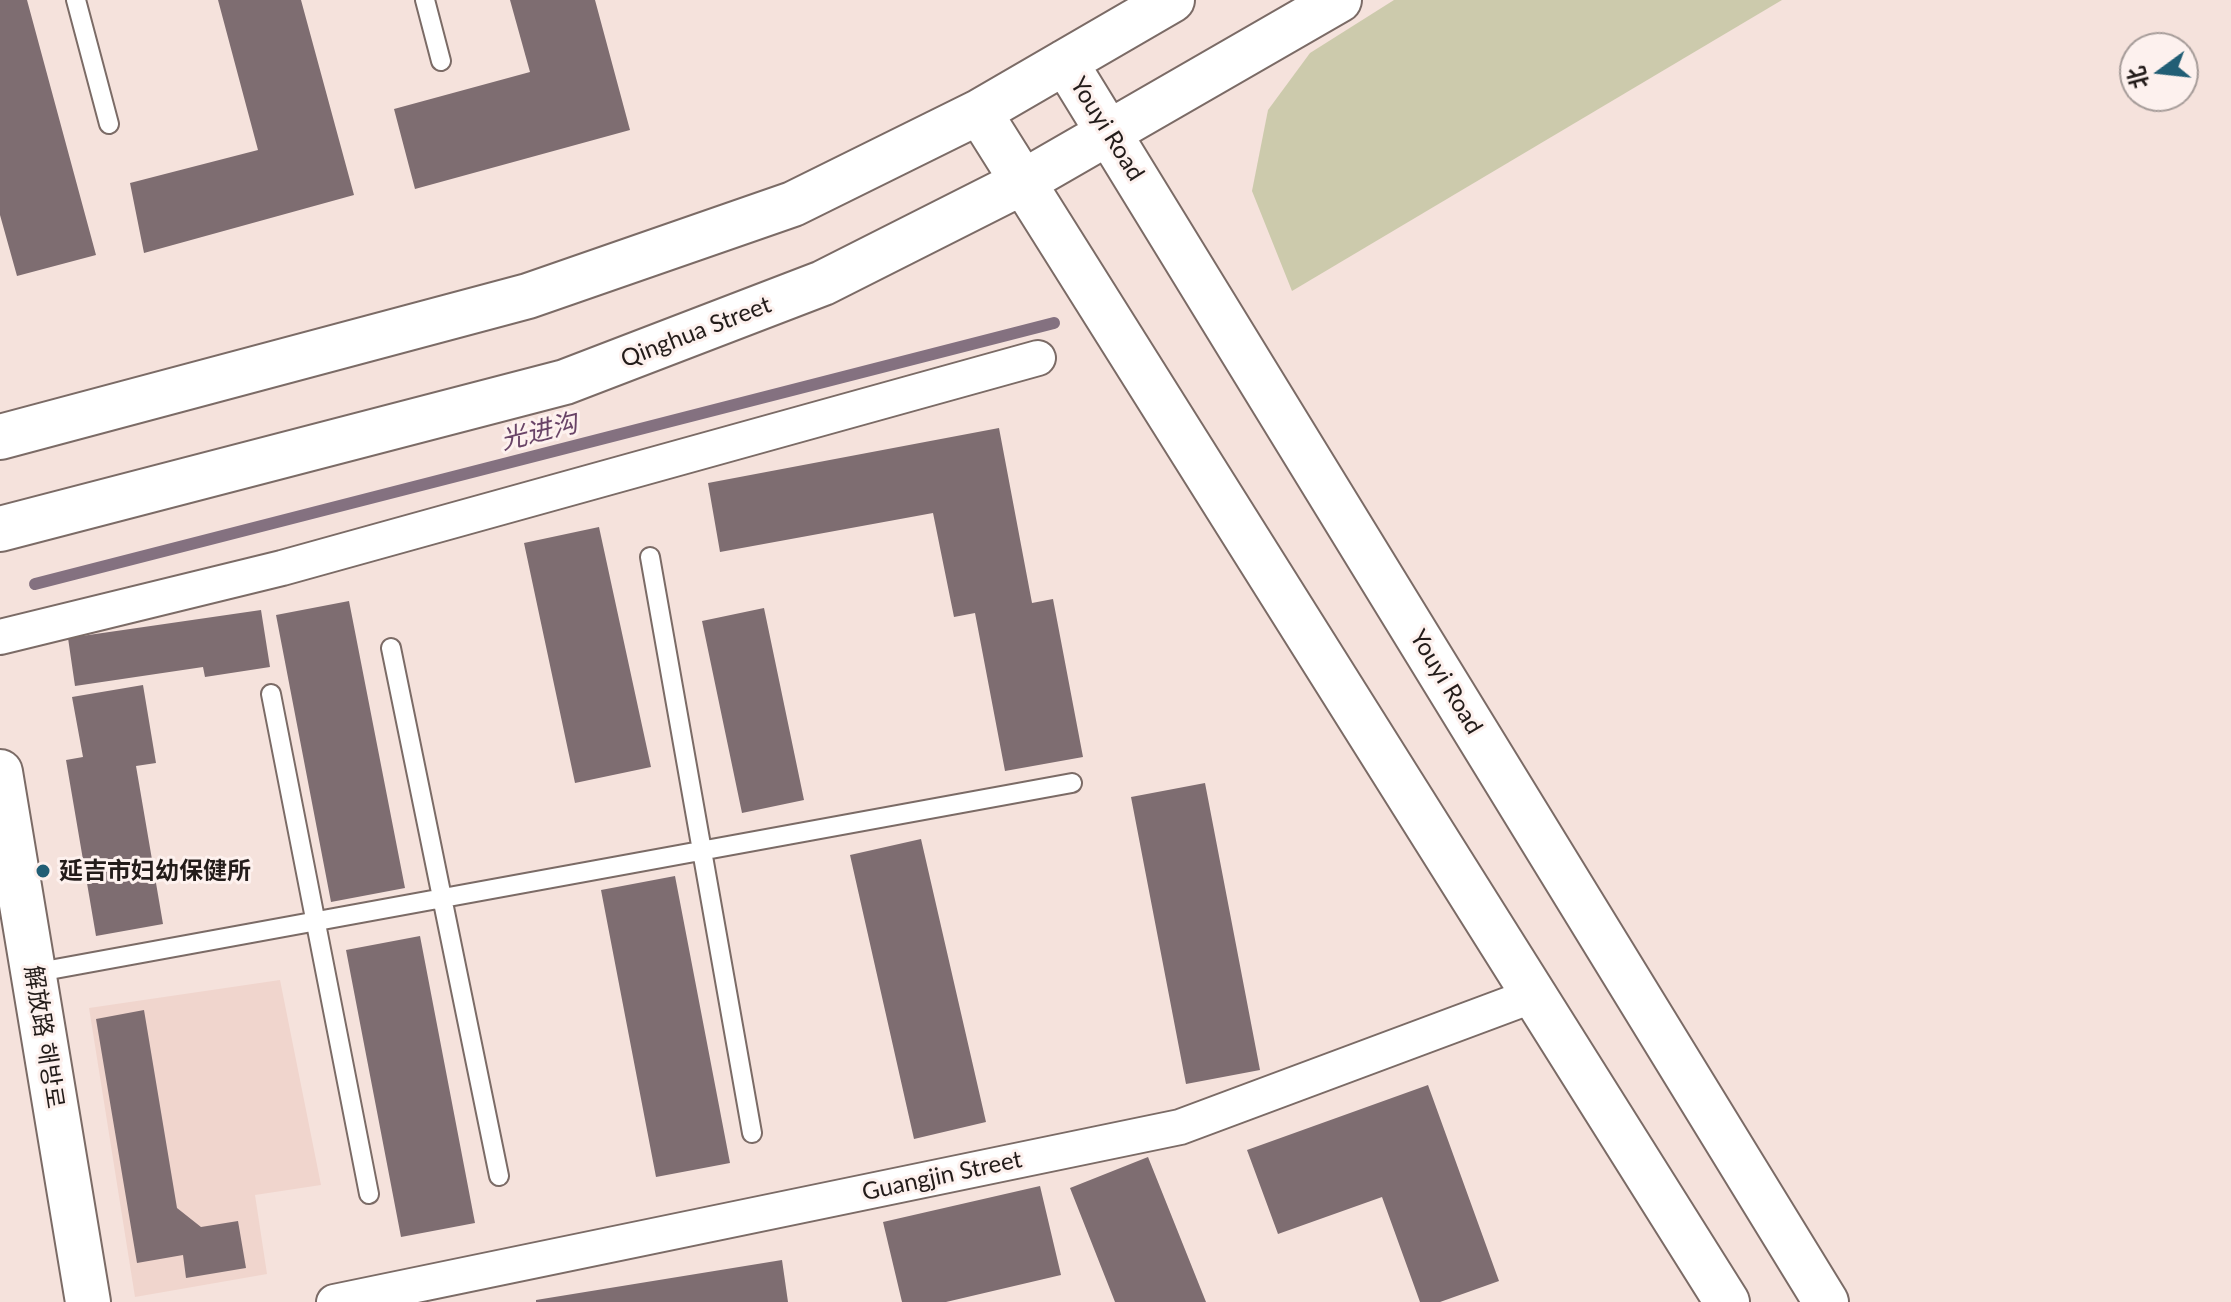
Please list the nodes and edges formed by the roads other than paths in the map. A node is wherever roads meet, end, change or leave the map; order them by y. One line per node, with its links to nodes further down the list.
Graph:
1 (76, 0): 8 (lane)
2 (425, 0): 5 (lane)
3 (1172, 0): 6 (main road)
4 (1339, 0): 9 (main road, Qinghua Street)
5 (441, 61)
6 (1065, 62): 7 (main road); 9 (main road, Youyi Road)
7 (979, 112): 10 (main road); 12 (main road)
8 (109, 124)
9 (1110, 132): 10 (main road, Qinghua Street); 31 (main road, Youyi Road)
10 (1023, 182): 13 (main road, Qinghua Street); 24 (main road)
11 (1038, 358): 15 (street)
12 (0, 437)
13 (0, 529)
14 (650, 557): 20 (lane)
15 (0, 637)
16 (391, 648): 21 (lane)
17 (271, 694): 22 (lane)
18 (0, 772): 23 (main road, 解放路 해방로)
19 (1072, 783): 20 (lane)
20 (702, 850): 21 (lane); 25 (lane)
21 (442, 898): 22 (lane); 26 (lane)
22 (316, 921): 23 (lane); 27 (lane)
23 (33, 973): 28 (main road, 解放路 해방로)
24 (1534, 995): 29 (street, Guangjin Street); 30 (main road)
25 (752, 1133)
26 (499, 1176)
27 (369, 1194)
28 (88, 1302)
29 (334, 1302)
30 (1727, 1302)
31 (1826, 1302)

